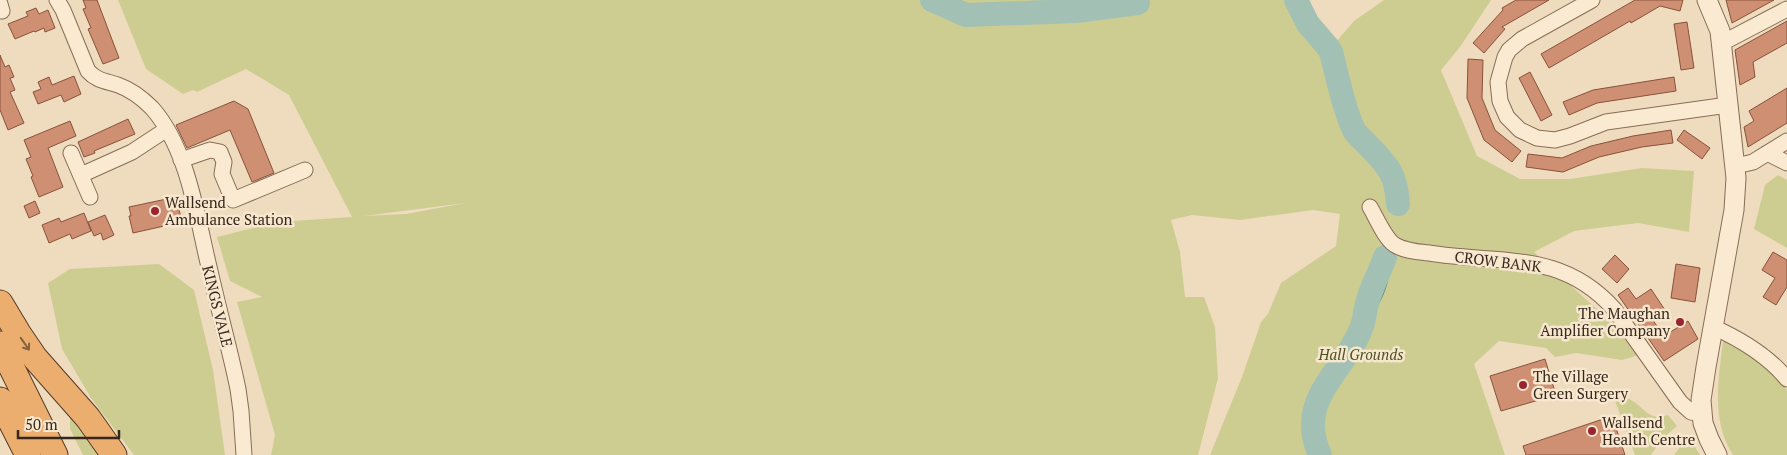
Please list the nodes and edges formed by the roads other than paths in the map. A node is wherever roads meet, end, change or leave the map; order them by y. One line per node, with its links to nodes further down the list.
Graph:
1 (57, 0): 7 (street, KINGS VALE)
2 (1592, 0): 6 (street)
3 (1708, 0): 5 (street)
4 (1787, 8): 5 (street)
5 (1722, 43): 6 (street)
6 (1728, 105): 13 (street)
7 (167, 129): 11 (street, KINGS VALE); 15 (street)
8 (1787, 141): 10 (street)
9 (71, 153): 15 (street)
10 (1767, 153): 12 (street); 13 (street)
11 (181, 160): 14 (street); 27 (street, KINGS VALE)
12 (1787, 163)
13 (1736, 166): 19 (street)
14 (305, 170)
15 (81, 175): 16 (street)
16 (90, 197)
17 (1370, 207): 23 (street, CROW BANK)
18 (0, 302): 26 (highway, one-way to 26)
19 (1713, 327): 21 (street); 23 (street)
20 (0, 344): 25 (highway)
21 (1787, 379)
22 (0, 400): 24 (highway)
23 (1702, 414): 28 (street)
24 (28, 455)
25 (55, 455)
26 (114, 455)
27 (244, 455)
28 (1717, 455)

